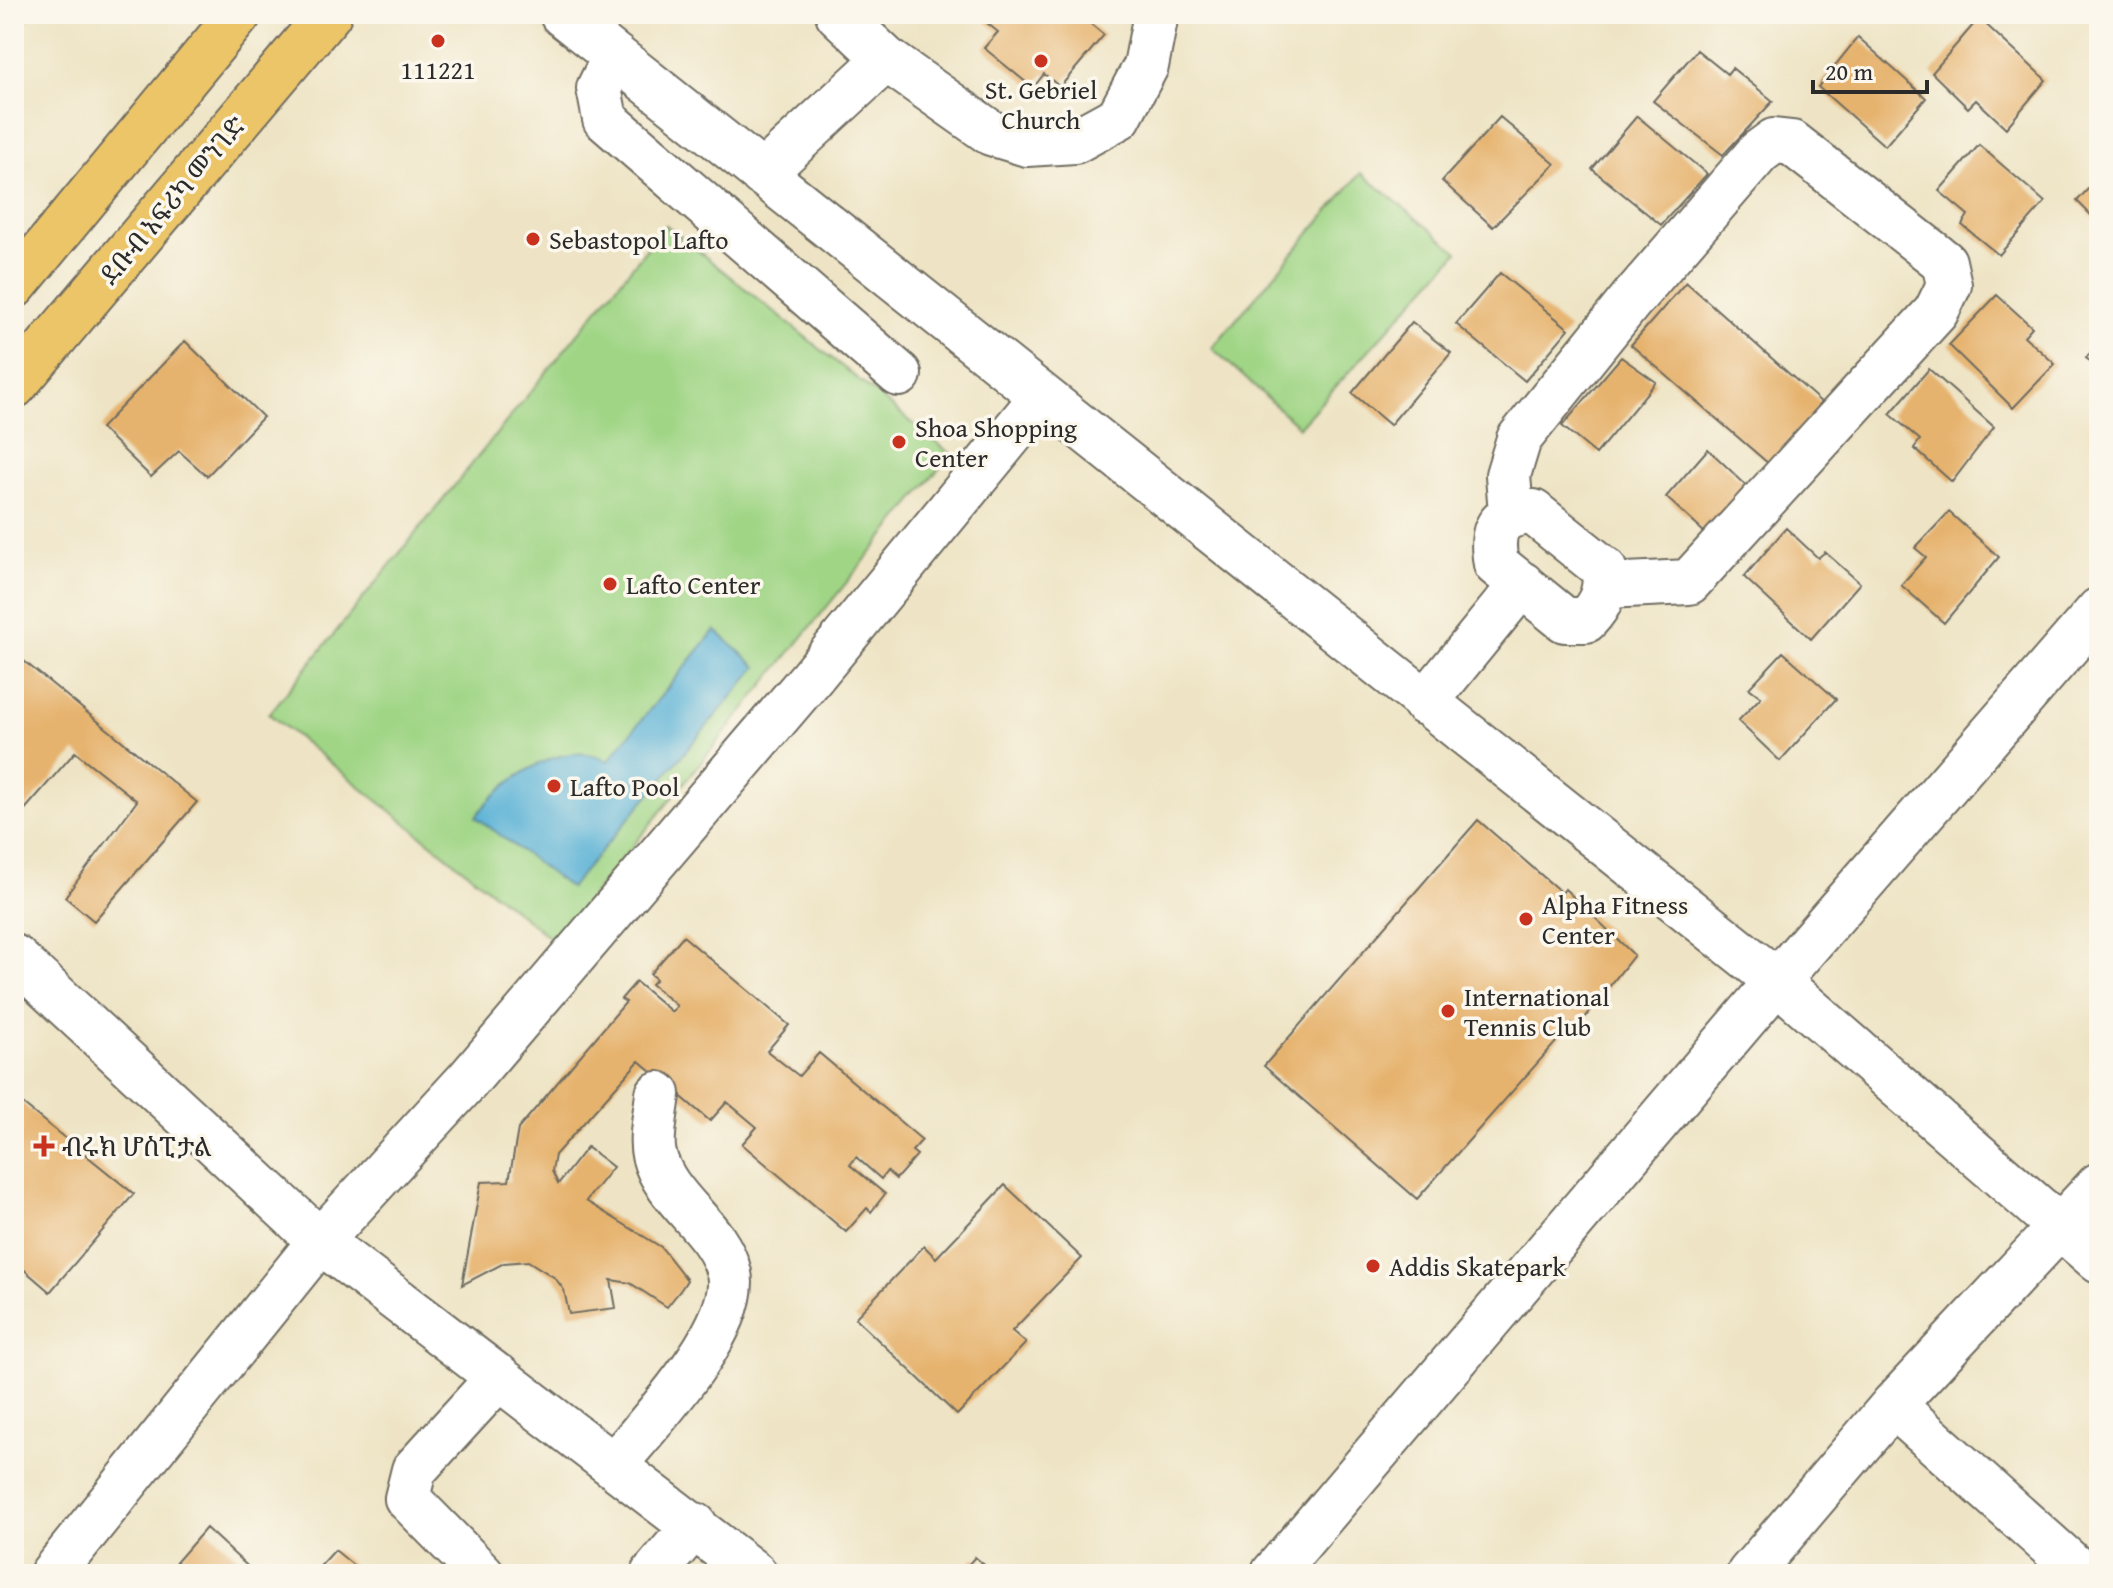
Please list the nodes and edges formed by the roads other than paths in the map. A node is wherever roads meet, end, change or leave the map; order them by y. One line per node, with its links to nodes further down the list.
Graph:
1 (239, 14): 9 (main road)
2 (329, 14): 11 (main road, ደቡብ አፍሪካ መንገድ)
3 (562, 14): 6 (street)
4 (838, 14): 7 (street)
5 (1156, 14): 7 (street)
6 (615, 56): 8 (street); 10 (street)
7 (886, 59): 8 (street)
8 (762, 174): 12 (street)
9 (14, 286)
10 (899, 374)
11 (14, 386)
12 (1042, 397): 17 (street); 23 (street)
13 (1511, 513): 14 (street); 15 (street); 15 (street)
14 (1522, 584): 15 (street); 17 (street)
15 (1606, 586)
16 (2099, 610): 19 (street)
17 (1425, 703): 19 (street)
18 (14, 957): 23 (street)
19 (1777, 981): 22 (street); 33 (street)
20 (658, 1094): 27 (street)
21 (2099, 1185): 22 (street)
22 (2061, 1229): 24 (street); 26 (street)
23 (320, 1241): 25 (street); 29 (street)
24 (2099, 1261)
25 (499, 1377): 27 (street); 30 (street)
26 (1893, 1405): 34 (street); 35 (street)
27 (614, 1465): 28 (street)
28 (695, 1525): 31 (street); 32 (street)
29 (52, 1574)
30 (482, 1574)
31 (653, 1574)
32 (755, 1574)
33 (1273, 1574)
34 (1749, 1574)
35 (2082, 1574)

